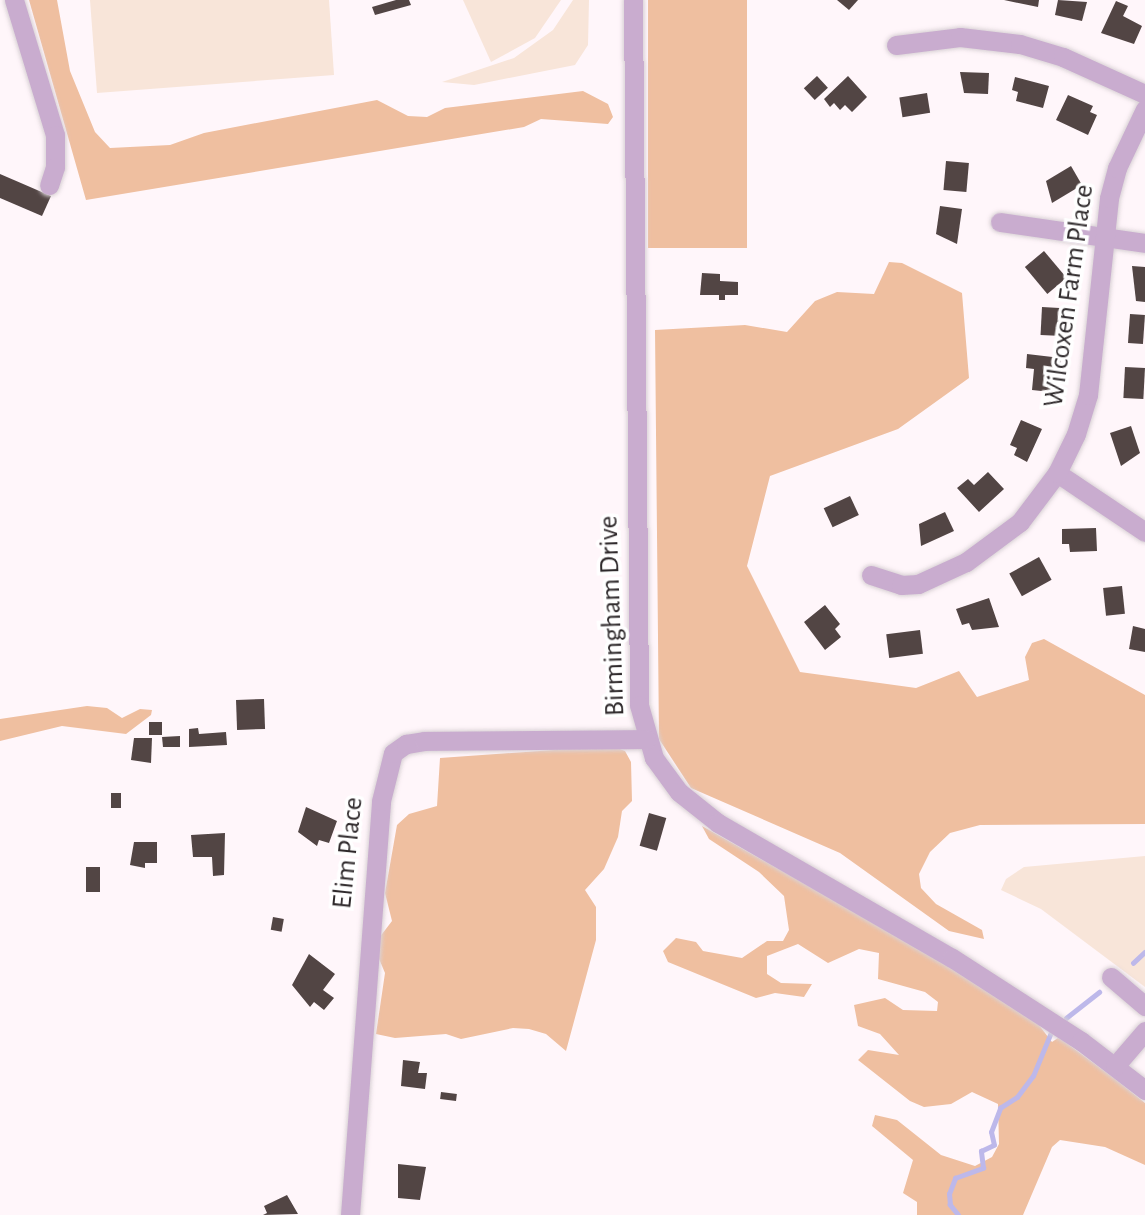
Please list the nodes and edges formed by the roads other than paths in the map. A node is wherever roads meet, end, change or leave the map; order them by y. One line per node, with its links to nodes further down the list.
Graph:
1 (14, 0): 6 (street)
2 (633, 0): 13 (street, Birmingham Drive)
3 (897, 45): 4 (street)
4 (1145, 94)
5 (1145, 109): 8 (street, Wilcoxen Farm Place)
6 (49, 185)
7 (1000, 222): 8 (street)
8 (1102, 236): 9 (street); 10 (street, Wilcoxen Farm Place)
9 (1145, 243)
10 (1057, 473): 11 (street); 12 (street, Wilcoxen Farm Place)
11 (1145, 532)
12 (871, 575)
13 (646, 739): 17 (street, Birmingham Drive); 19 (street, Elim Place)
14 (1111, 977): 15 (street)
15 (1145, 1006)
16 (1145, 1031): 17 (street)
17 (1115, 1066): 18 (street, Birmingham Drive)
18 (1145, 1090)
19 (350, 1215)

